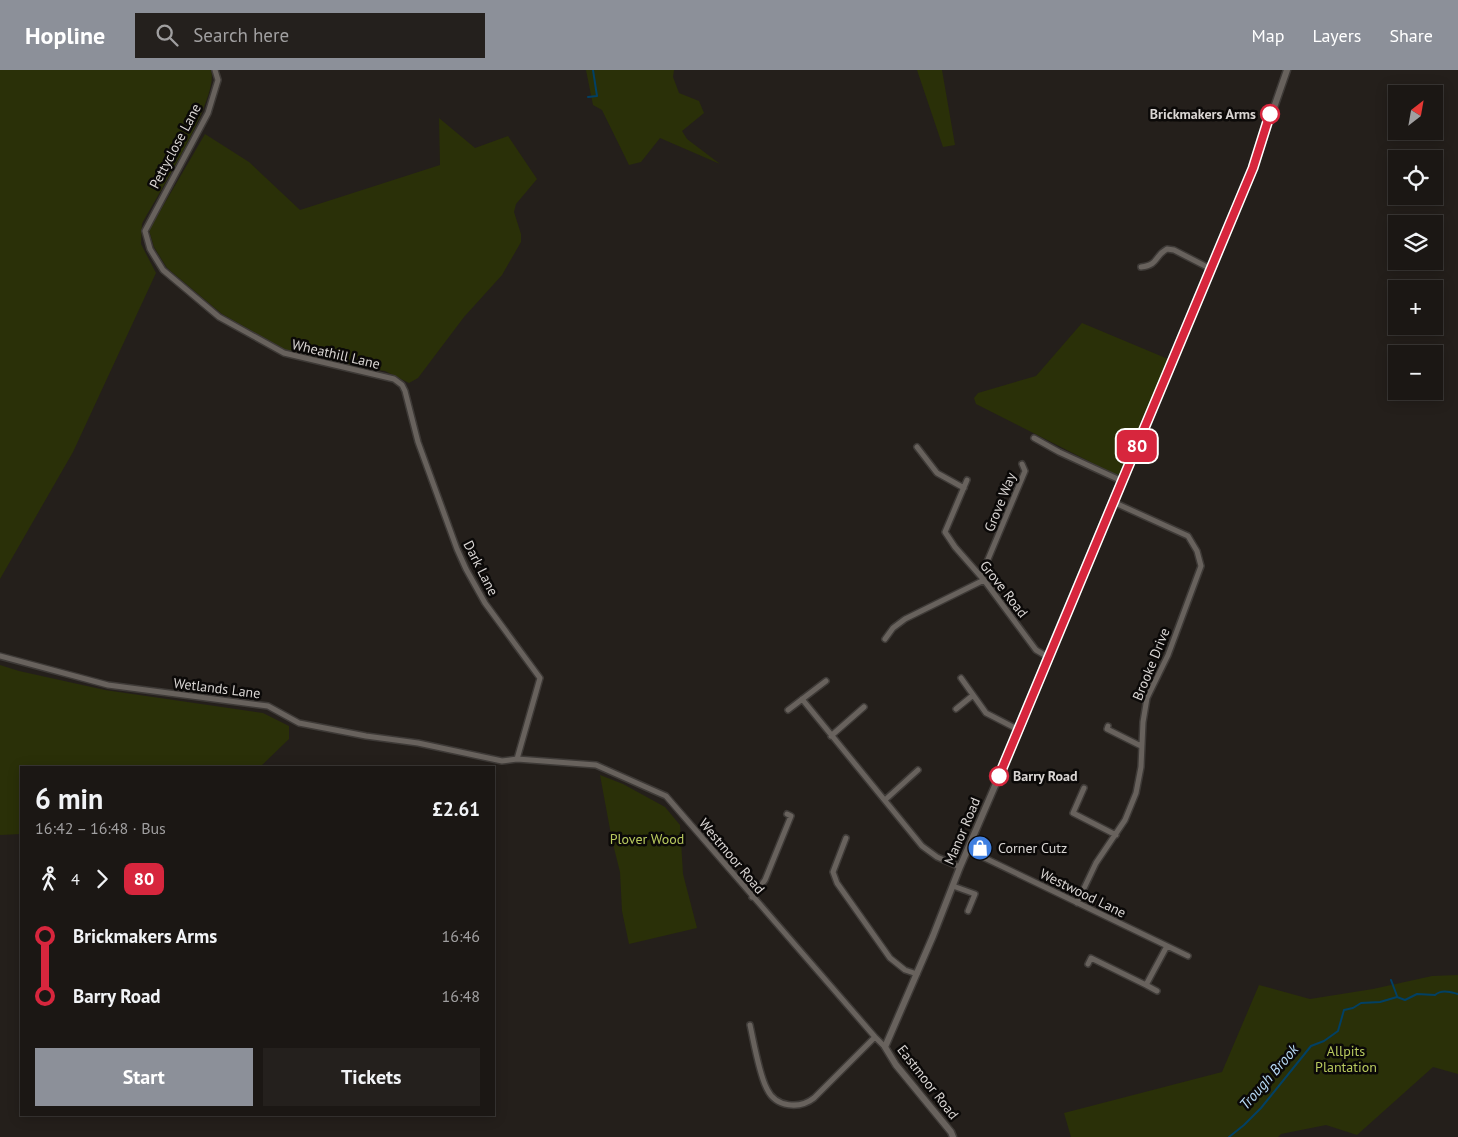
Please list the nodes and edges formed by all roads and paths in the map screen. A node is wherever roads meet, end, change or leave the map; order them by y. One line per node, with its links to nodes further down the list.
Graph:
1 (215, 70): 3 (street, Pettyclose Lane)
2 (1287, 70): 5 (street, Manor Road)
3 (144, 231): 6 (street, Wheathill Lane)
4 (1141, 267): 5 (street)
5 (1211, 269): 11 (street, Manor Road)
6 (394, 379): 29 (street, Dark Lane)
7 (1034, 438): 11 (street)
8 (917, 447): 12 (street)
9 (1022, 464): 14 (street, Grove Way)
10 (967, 480): 12 (street)
11 (1122, 481): 13 (street, Manor Road)
12 (964, 488): 14 (street, Grove Road)
13 (1113, 502): 17 (street, Manor Road); 28 (street, Brooke Drive)
14 (983, 578): 15 (street); 17 (street, Grove Road)
15 (885, 640)
16 (0, 656): 29 (street, Wetlands Lane)
17 (1048, 657): 26 (street, Manor Road)
18 (961, 678): 20 (street)
19 (826, 681): 21 (street)
20 (972, 696): 23 (street); 26 (street)
21 (802, 699): 24 (street); 27 (street)
22 (864, 707): 27 (street)
23 (956, 709)
24 (788, 710)
25 (1108, 726): 28 (street)
26 (1019, 730): 36 (street, Manor Road)
27 (831, 736): 32 (street)
28 (1141, 746): 34 (street, Brooke Drive)
29 (517, 760): 39 (street, Westmoor Road)
30 (918, 770): 32 (street)
31 (1084, 788): 34 (street)
32 (885, 800): 37 (street)
33 (787, 814): 39 (street)
34 (1116, 835): 40 (street, Brooke Drive)
35 (846, 838): 45 (street)
36 (968, 850): 37 (street, Manor Road); 40 (street, Westwood Lane)
37 (960, 867): 38 (street, Manor Road)
38 (953, 886): 41 (street); 45 (street, Manor Road)
39 (752, 897): 49 (street, Westmoor Road)
40 (1077, 903): 42 (street, Westwood Lane)
41 (968, 911)
42 (1167, 946): 43 (street, Westwood Lane); 46 (street)
43 (1188, 956)
44 (1088, 964): 46 (street)
45 (917, 974): 50 (street, Manor Road)
46 (1146, 985): 47 (street)
47 (1157, 991)
48 (750, 1025): 49 (street)
49 (875, 1037): 50 (street, Westmoor Road)
50 (885, 1047): 51 (street, Eastmoor Road)
51 (952, 1134)

